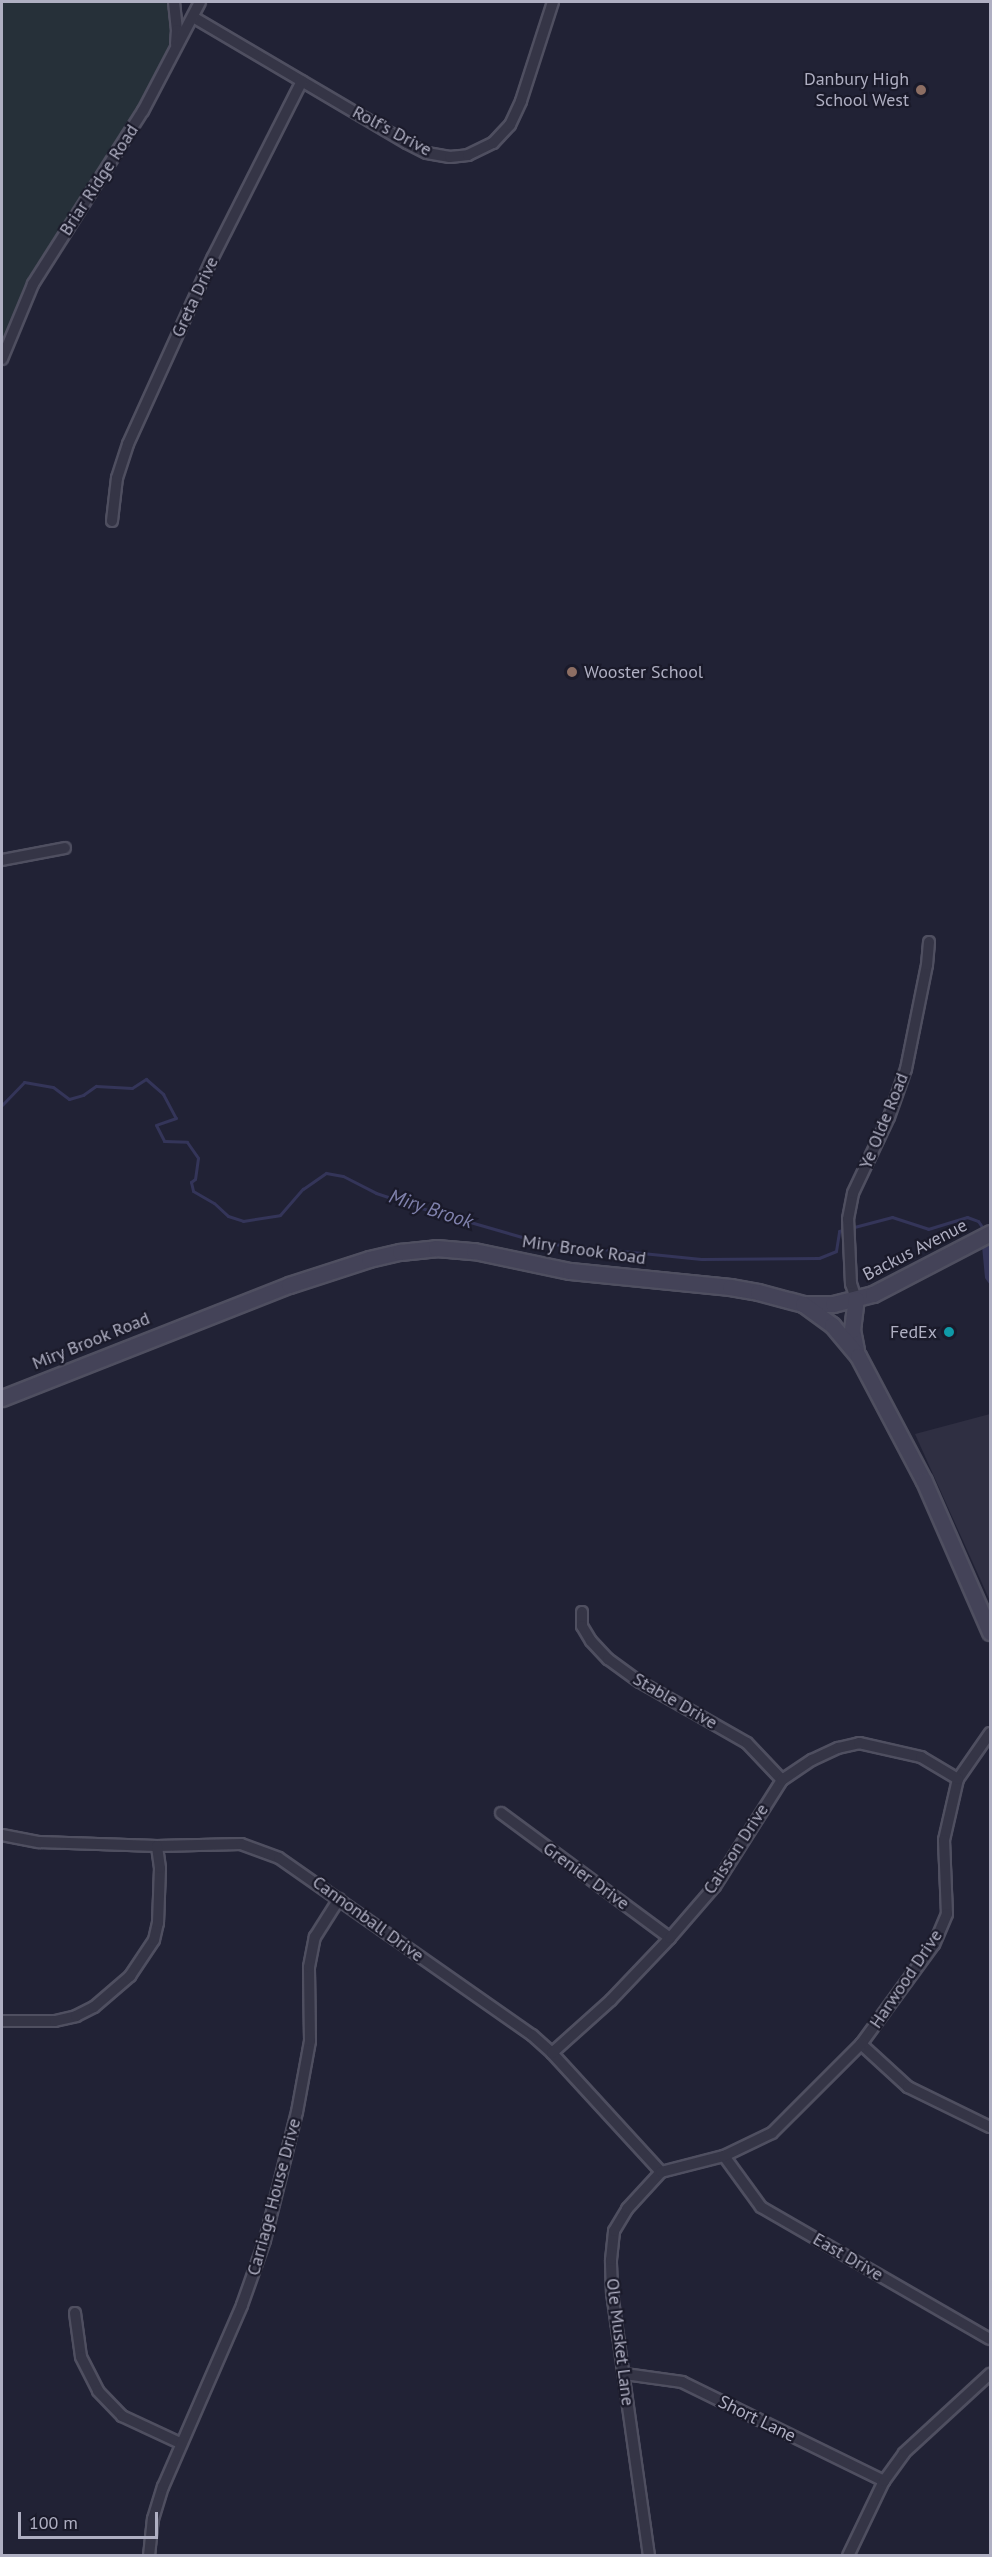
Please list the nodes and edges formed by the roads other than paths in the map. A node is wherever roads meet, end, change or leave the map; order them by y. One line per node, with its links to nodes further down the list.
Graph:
1 (174, 2): 5 (street)
2 (200, 2): 4 (street, Briar Ridge Road)
3 (553, 2): 6 (street, Rolf's Drive)
4 (193, 17): 5 (street, Briar Ridge Road); 6 (street, Rolf's Drive)
5 (168, 64): 7 (street, Briar Ridge Road)
6 (302, 81): 8 (street, Greta Drive)
7 (2, 359)
8 (112, 521)
9 (65, 848): 10 (street)
10 (2, 860)
11 (929, 942): 13 (street, Ye Olde Road)
12 (986, 1236): 13 (main road, Backus Avenue)
13 (856, 1299): 14 (main road, Backus Avenue); 15 (main road, Backus Avenue)
14 (803, 1304): 15 (main road, Miry Brook Road); 16 (main road, Miry Brook Road)
15 (858, 1356): 18 (main road, Miry Brook Road)
16 (2, 1398)
17 (582, 1612): 21 (street, Stable Drive)
18 (990, 1632)
19 (990, 1733): 20 (street, Harwood Drive)
20 (958, 1779): 21 (street, Caisson Drive); 28 (street, Harwood Drive)
21 (782, 1780): 26 (street, Caisson Drive)
22 (501, 1814): 26 (street, Grenier Drive)
23 (2, 1835): 24 (street, Cannonball Drive)
24 (157, 1846): 25 (street, Cannonball Drive); 27 (street)
25 (339, 1899): 29 (street, Cannonball Drive); 37 (street, Carriage House Drive)
26 (670, 1938): 29 (street, Caisson Drive)
27 (2, 2020)
28 (861, 2044): 30 (street, Harwood Drive); 31 (street)
29 (552, 2053): 32 (street, Cannonball Drive)
30 (990, 2127)
31 (724, 2156): 32 (street); 34 (street, East Drive)
32 (661, 2172): 35 (street, Ole Musket Lane)
33 (75, 2313): 37 (street)
34 (990, 2339)
35 (625, 2374): 38 (street, Short Lane); 40 (street, Ole Musket Lane)
36 (990, 2374): 38 (street)
37 (180, 2444): 39 (street, Carriage House Drive)
38 (884, 2481): 41 (street)
39 (148, 2556)
40 (649, 2556)
41 (848, 2556)

